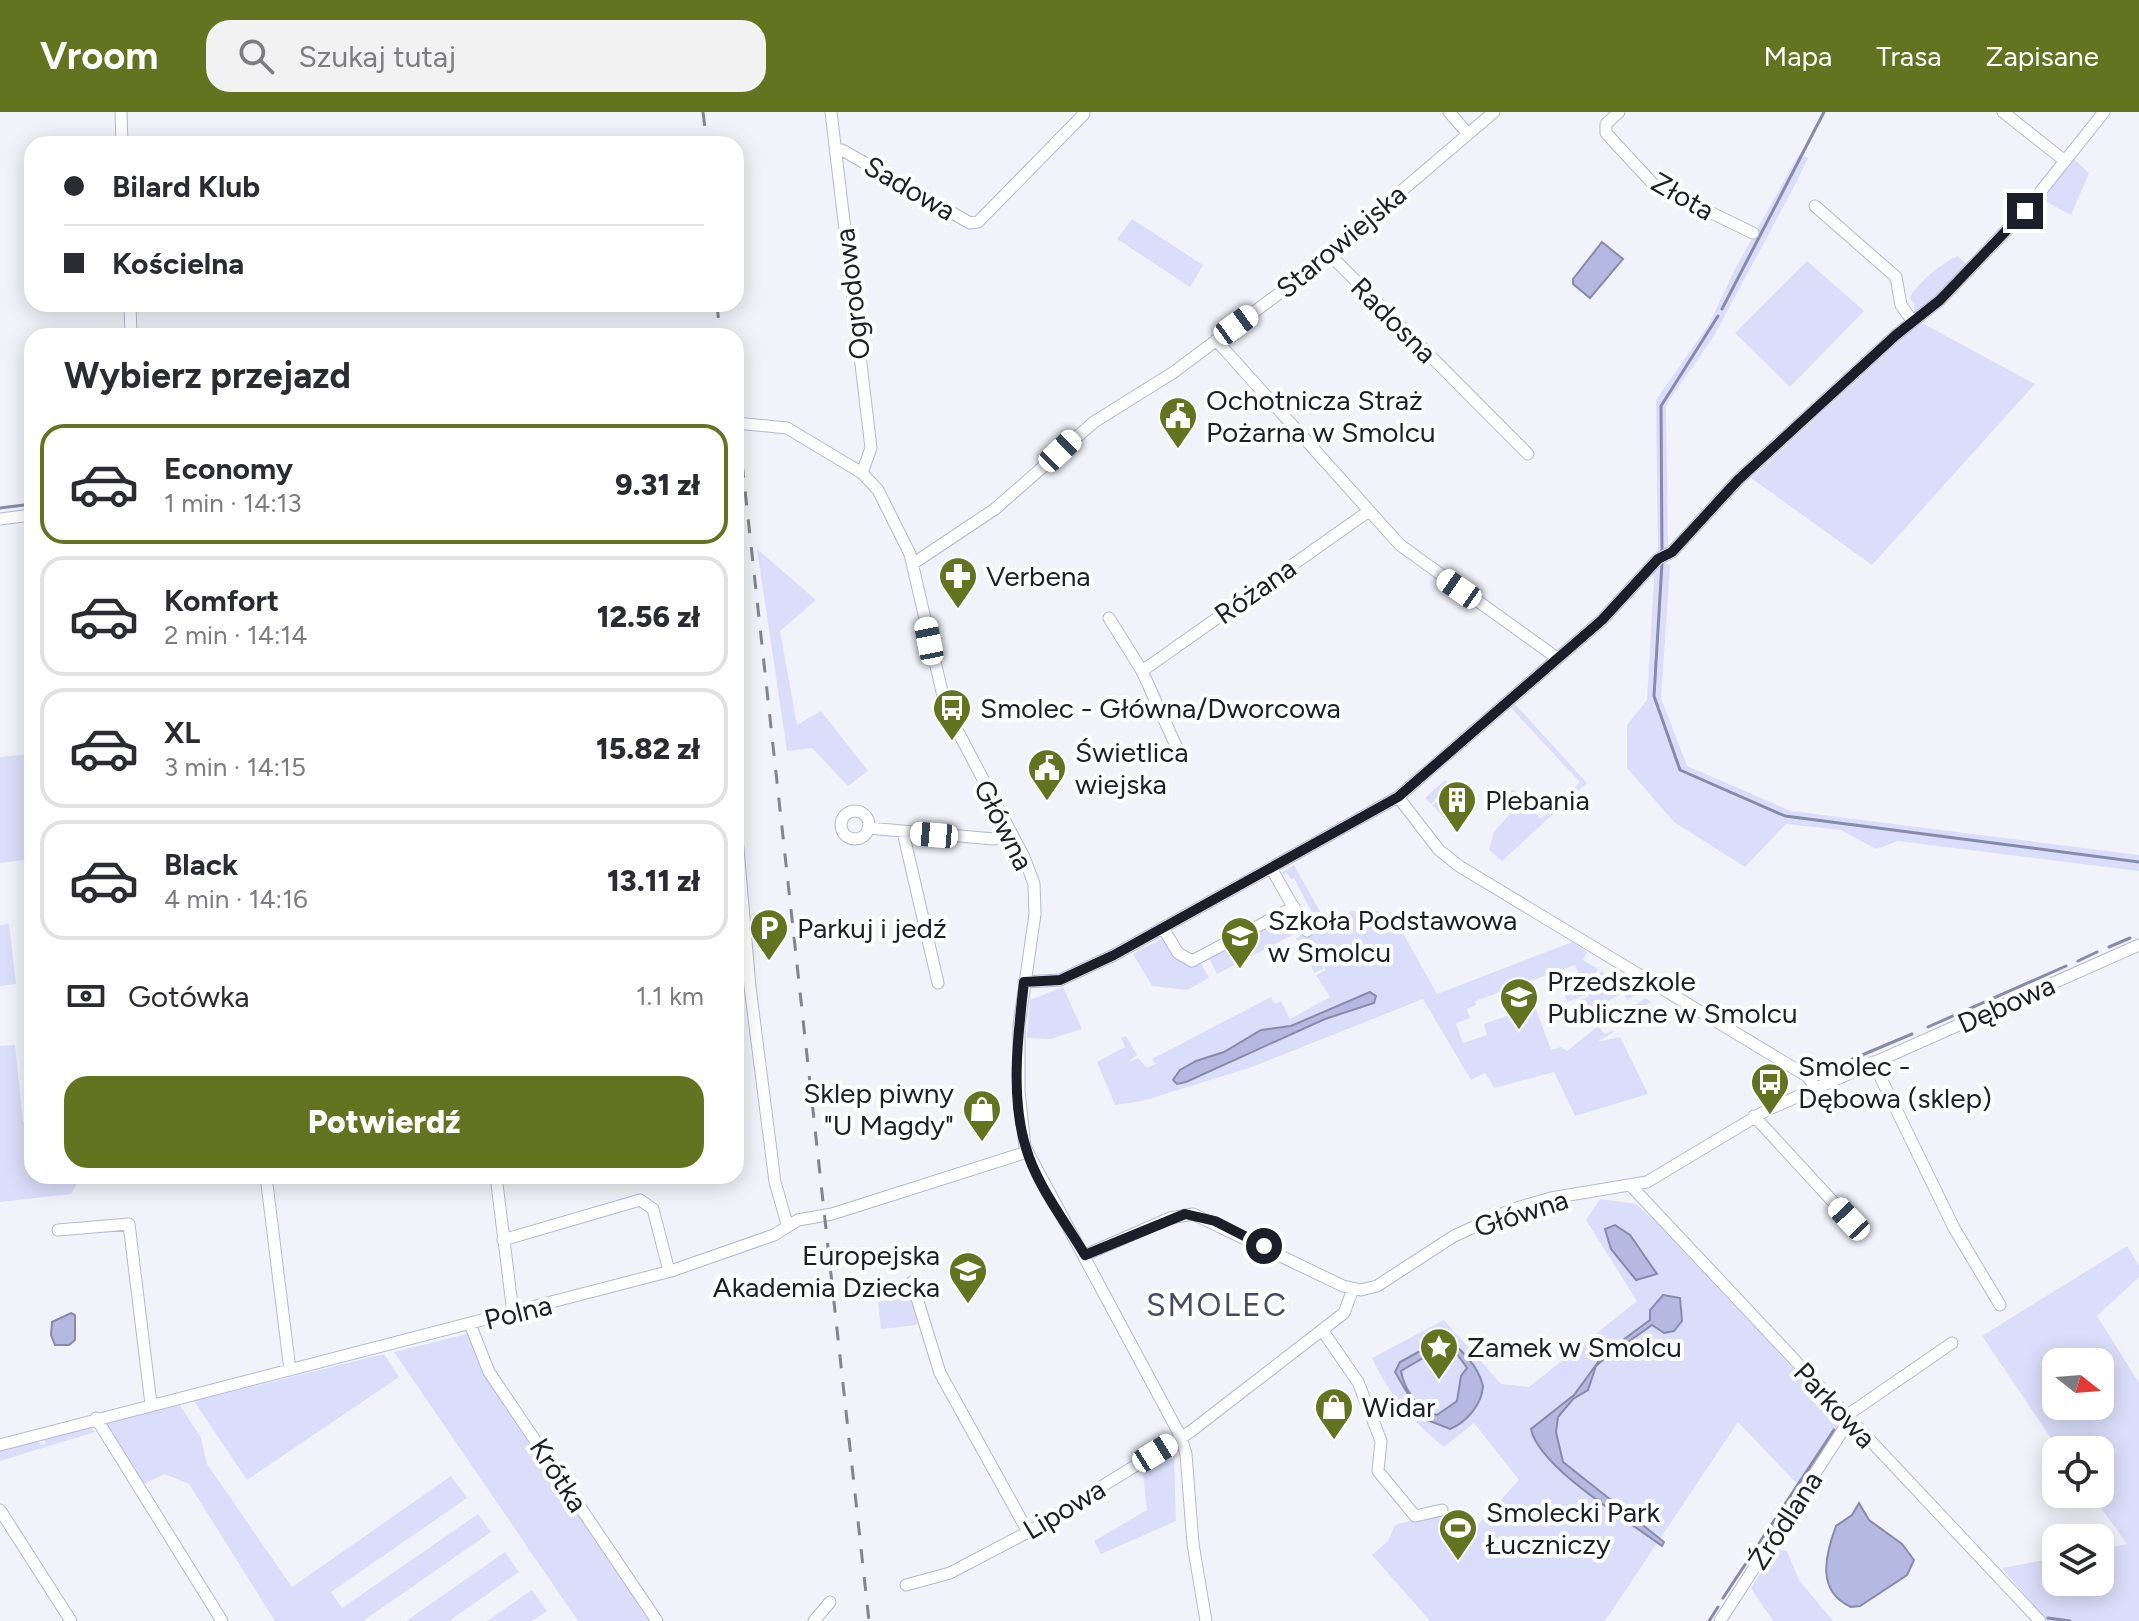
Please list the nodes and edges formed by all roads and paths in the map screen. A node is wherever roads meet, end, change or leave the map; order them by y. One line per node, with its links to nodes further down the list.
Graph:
1 (121, 112): 10 (street)
2 (831, 112): 11 (street, Ogrodowa)
3 (1449, 112): 9 (street)
4 (1494, 112): 9 (street, Starowiejska)
5 (1619, 112): 14 (street, Złota)
6 (2003, 112): 12 (street)
7 (2104, 112): 12 (street)
8 (1084, 114): 11 (street, Sadowa)
9 (1468, 134): 15 (street, Starowiejska)
10 (122, 136)
11 (835, 150): 20 (street, Ogrodowa)
12 (2065, 161): 16 (street)
13 (1815, 206): 16 (street)
14 (1753, 233)
15 (1328, 253): 17 (street, Starowiejska); 19 (street, Radosna)
16 (1913, 322): 26 (street)
17 (1216, 340): 21 (street); 24 (street, Starowiejska)
18 (744, 424): 20 (street, Główna)
19 (1528, 454)
20 (862, 473): 24 (street, Główna)
21 (1369, 511): 26 (street); 27 (street, Różana)
22 (24, 516): 23 (street)
23 (0, 519)
24 (914, 563): 32 (street, Główna)
25 (1109, 618): 27 (street)
26 (1557, 658): 29 (street)
27 (1142, 671): 28 (street)
28 (1177, 748)
29 (1398, 797): 33 (street); 42 (street)
30 (868, 828): 31 (street)
31 (903, 832): 32 (street); 40 (street)
32 (1010, 832): 39 (street, Główna)
33 (1271, 868): 34 (street); 36 (street)
34 (1294, 907): 36 (street); 37 (street)
35 (744, 918): 49 (street)
36 (1163, 928): 39 (street)
37 (1307, 931)
38 (2139, 945): 41 (street, Dębowa)
39 (1024, 982): 44 (street, Główna)
40 (938, 983)
41 (1873, 1062): 42 (street, Dębowa); 56 (street)
42 (1816, 1088): 43 (street, Dębowa)
43 (1754, 1116): 47 (street, Dębowa); 48 (street)
44 (1027, 1152): 49 (street, Polna); 52 (street, Główna)
45 (267, 1184): 61 (street)
46 (497, 1184): 51 (street)
47 (1632, 1187): 55 (street, Główna); 64 (street, Parkowa)
48 (1849, 1219)
49 (787, 1224): 53 (street, Polna)
50 (58, 1230): 62 (street)
51 (503, 1240): 53 (street); 57 (street)
52 (1085, 1255): 55 (street); 65 (street, Główna)
53 (669, 1271): 57 (street, Polna)
54 (912, 1282): 69 (street)
55 (1353, 1289): 59 (street, Lipowa)
56 (2000, 1305)
57 (513, 1313): 58 (street, Polna)
58 (470, 1324): 61 (street, Polna); 74 (street, Krótka)
59 (1322, 1330): 65 (street, Lipowa); 68 (street)
60 (1952, 1343): 64 (street)
61 (290, 1370): 62 (street, Polna)
62 (151, 1404): 63 (street, Polna)
63 (96, 1418): 66 (street, Polna); 73 (street)
64 (1848, 1418): 77 (street, Źródlana); 78 (street, Parkowa)
65 (1181, 1437): 69 (street, Lipowa); 76 (street, Główna)
66 (0, 1445)
67 (0, 1510): 72 (street)
68 (1442, 1510)
69 (1028, 1532): 70 (street, Lipowa)
70 (906, 1585)
71 (830, 1602): 75 (street)
72 (71, 1621)
73 (222, 1621)
74 (657, 1621)
75 (814, 1621)
76 (1206, 1621)
77 (1720, 1621)
78 (2040, 1621)

